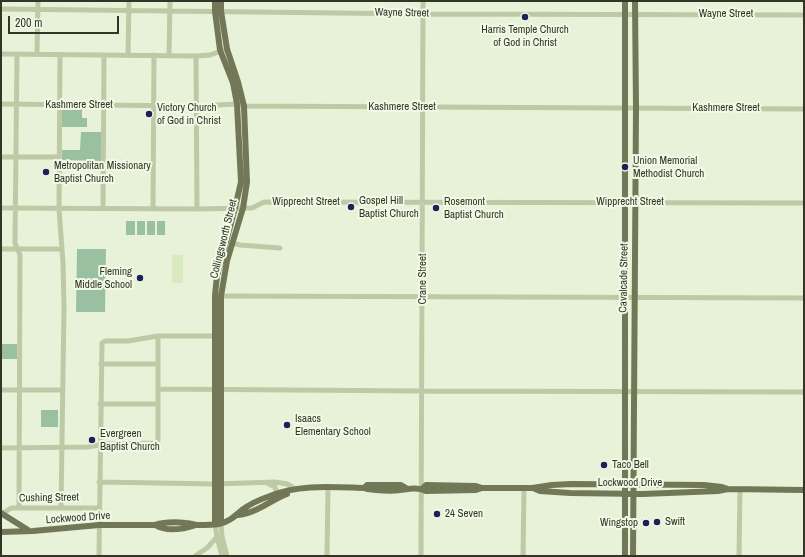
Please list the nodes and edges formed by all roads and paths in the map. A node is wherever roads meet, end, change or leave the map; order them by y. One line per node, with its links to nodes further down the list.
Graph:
1 (38, 1): 10 (street)
2 (129, 1): 11 (street)
3 (170, 1): 12 (street)
4 (215, 1): 13 (main road, Collingsworth Street)
5 (221, 1): 13 (main road, Collingsworth Street)
6 (423, 1): 14 (street, Crane Street)
7 (625, 1): 15 (main road, Cavalcade Street)
8 (635, 1): 16 (main road, Cavalcade Street)
9 (1, 9): 10 (street, Wayne Street)
10 (38, 10): 11 (street, Wayne Street); 21 (street)
11 (129, 10): 12 (street, Wayne Street); 24 (street)
12 (170, 11): 13 (street, Wayne Street); 26 (street)
13 (218, 11): 14 (street, Wayne Street); 18 (main road, Collingsworth Street)
14 (424, 14): 15 (street, Wayne Street); 38 (street, Crane Street)
15 (625, 14): 16 (street, Wayne Street); 28 (main road, Cavalcade Street)
16 (635, 14): 17 (street, Wayne Street); 29 (main road, Cavalcade Street)
17 (804, 15)
18 (224, 50): 27 (street); 33 (main road, Collingsworth Street); 37 (main road, Collingsworth Street)
19 (1, 54): 20 (street)
20 (17, 54): 21 (street); 31 (street)
21 (36, 54): 22 (street)
22 (60, 55): 23 (street); 32 (street)
23 (104, 55): 24 (street); 34 (street)
24 (128, 55): 25 (street)
25 (154, 55): 26 (street); 35 (street)
26 (169, 55): 27 (street)
27 (196, 56): 36 (street)
28 (625, 60): 29 (main road); 39 (main road, Cavalcade Street)
29 (635, 60): 40 (main road, Cavalcade Street)
30 (1, 104): 31 (street, Kashmere Street)
31 (16, 104): 32 (street, Kashmere Street); 45 (street)
32 (60, 104): 34 (street, Kashmere Street); 46 (street)
33 (237, 104): 36 (street, Kashmere Street); 37 (street, Kashmere Street); 54 (main road, Collingsworth Street)
34 (103, 105): 35 (street, Kashmere Street); 53 (street)
35 (153, 105): 36 (street, Kashmere Street); 57 (street)
36 (196, 106): 58 (street)
37 (244, 106): 38 (street, Kashmere Street); 55 (main road, Collingsworth Street)
38 (423, 108): 39 (street, Kashmere Street); 47 (street, Crane Street)
39 (625, 108): 40 (street, Kashmere Street); 42 (main road, Cavalcade Street)
40 (636, 108): 41 (street, Kashmere Street); 43 (main road, Cavalcade Street)
41 (804, 109)
42 (625, 154): 43 (main road); 48 (main road, Cavalcade Street)
43 (635, 155): 49 (main road, Cavalcade Street)
44 (1, 157): 45 (street)
45 (16, 157): 46 (street); 52 (street)
46 (59, 158): 56 (street)
47 (423, 202): 48 (street, Wipprecht Street); 55 (street, Wipprecht Street); 67 (street, Crane Street)
48 (625, 202): 49 (street, Wipprecht Street); 64 (main road, Cavalcade Street)
49 (635, 202): 50 (street, Wipprecht Street); 65 (main road, Cavalcade Street)
50 (804, 203)
51 (1, 208): 52 (street, Wipprecht Street)
52 (16, 208): 56 (street, Wipprecht Street); 62 (street)
53 (103, 208): 56 (street, Wipprecht Street); 57 (street, Wipprecht Street)
54 (236, 208): 55 (street, Wipprecht Street); 58 (street, Wipprecht Street); 59 (main road, Collingsworth Street)
55 (243, 208): 59 (main road, Collingsworth Street)
56 (59, 209): 63 (street)
57 (153, 209): 58 (street, Wipprecht Street)
58 (197, 209)
59 (229, 242): 61 (street); 66 (main road, Collingsworth Street)
60 (1, 248): 62 (street)
61 (280, 248)
62 (16, 249): 63 (street); 80 (street)
63 (61, 249): 81 (street)
64 (625, 249): 65 (main road); 68 (main road, Cavalcade Street)
65 (634, 250): 69 (main road, Cavalcade Street)
66 (218, 296): 67 (street); 72 (main road, Collingsworth Street)
67 (423, 297): 68 (street); 82 (street, Crane Street)
68 (625, 297): 69 (street); 73 (main road, Cavalcade Street)
69 (634, 297): 70 (street); 74 (main road, Cavalcade Street)
70 (804, 298)
71 (158, 336): 72 (street); 75 (street); 76 (street)
72 (218, 336): 78 (main road, Collingsworth Street)
73 (625, 344): 74 (main road); 83 (main road, Cavalcade Street)
74 (634, 344): 84 (main road, Cavalcade Street)
75 (101, 364): 76 (street); 86 (street)
76 (158, 364): 77 (street)
77 (158, 389): 78 (street); 87 (street)
78 (218, 389): 82 (street); 95 (main road, Collingsworth Street)
79 (1, 390): 80 (street)
80 (20, 390): 81 (street); 90 (street)
81 (62, 390): 91 (street)
82 (422, 391): 83 (street); 105 (street, Crane Street)
83 (624, 391): 84 (street); 97 (main road, Cavalcade Street)
84 (633, 391): 85 (street); 98 (main road, Cavalcade Street)
85 (804, 392)
86 (100, 404): 87 (street); 88 (street)
87 (158, 404): 88 (street)
88 (100, 445): 91 (street); 92 (street)
89 (1, 448): 90 (street)
90 (20, 448): 91 (street); 115 (street)
91 (62, 448): 114 (street)
92 (100, 482): 95 (street); 116 (street)
93 (275, 482): 94 (street); 101 (street); 113 (street)
94 (264, 483): 95 (street); 113 (street)
95 (218, 484): 118 (main road, Collingsworth Street)
96 (571, 484): 97 (main road, Lockwood Drive); 103 (main road, Lockwood Drive); 110 (main road)
97 (625, 484): 98 (main road, Lockwood Drive); 111 (main road, Cavalcade Street)
98 (634, 485): 99 (main road, Lockwood Drive); 112 (main road, Cavalcade Street)
99 (692, 485): 106 (main road, Lockwood Drive); 109 (main road)
100 (328, 487): 104 (main road, Lockwood Drive); 105 (main road, Lockwood Drive); 129 (street)
101 (294, 488): 104 (main road, Lockwood Drive); 113 (main road, Lockwood Drive)
102 (524, 488): 103 (main road, Lockwood Drive); 105 (main road, Lockwood Drive); 131 (street)
103 (532, 488): 110 (main road, Lockwood Drive)
104 (302, 489): 113 (main road, Lockwood Drive)
105 (422, 489): 130 (street, Crane Street)
106 (728, 489): 107 (main road, Lockwood Drive); 109 (main road, Lockwood Drive)
107 (740, 490): 108 (main road, Lockwood Drive); 134 (street)
108 (804, 490)
109 (693, 492): 112 (main road, Lockwood Drive)
110 (570, 493): 111 (main road, Lockwood Drive)
111 (625, 493): 112 (main road, Lockwood Drive); 132 (main road, Cavalcade Street)
112 (634, 494): 133 (main road, Cavalcade Street)
113 (279, 495): 118 (main road, Lockwood Drive)
114 (61, 507): 115 (street, Cushing Street); 116 (street, Cushing Street)
115 (19, 508): 117 (street, Cushing Street)
116 (99, 508): 119 (street)
117 (1, 513): 120 (main road)
118 (218, 524): 119 (main road, Lockwood Drive); 122 (street, Collingsworth Street); 128 (street, Collingsworth Street)
119 (98, 526): 120 (main road, Lockwood Drive); 125 (street)
120 (29, 531): 121 (main road, Lockwood Drive)
121 (1, 532)
122 (217, 538): 123 (street, Collingsworth Street); 124 (street)
123 (219, 547): 124 (street); 127 (street, Collingsworth Street)
124 (207, 548): 126 (street)
125 (98, 556)
126 (195, 556)
127 (222, 556)
128 (227, 556)
129 (327, 556)
130 (421, 556)
131 (523, 556)
132 (625, 556)
133 (633, 556)
134 (739, 556)

